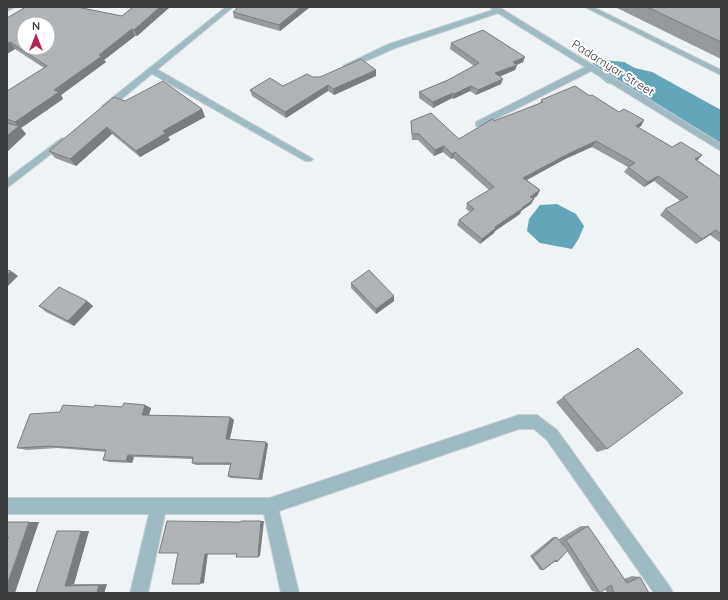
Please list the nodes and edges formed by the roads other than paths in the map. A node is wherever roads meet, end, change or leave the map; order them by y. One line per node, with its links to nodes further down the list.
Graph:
1 (12, 7): 5 (street)
2 (230, 7): 7 (street)
3 (588, 7): 9 (street)
4 (497, 9): 6 (street, Padamyar Street); 8 (street)
5 (7, 10)
6 (590, 68): 11 (street); 13 (street, Padamyar Street)
7 (152, 70): 10 (street); 14 (street)
8 (338, 71)
9 (721, 73)
10 (98, 113)
11 (479, 124)
12 (68, 137): 15 (street)
13 (721, 148)
14 (308, 159)
15 (7, 184)
16 (7, 506): 17 (street)
17 (159, 506): 18 (street); 19 (street)
18 (270, 506): 20 (street); 21 (street)
19 (139, 593)
20 (290, 593)
21 (664, 593)

